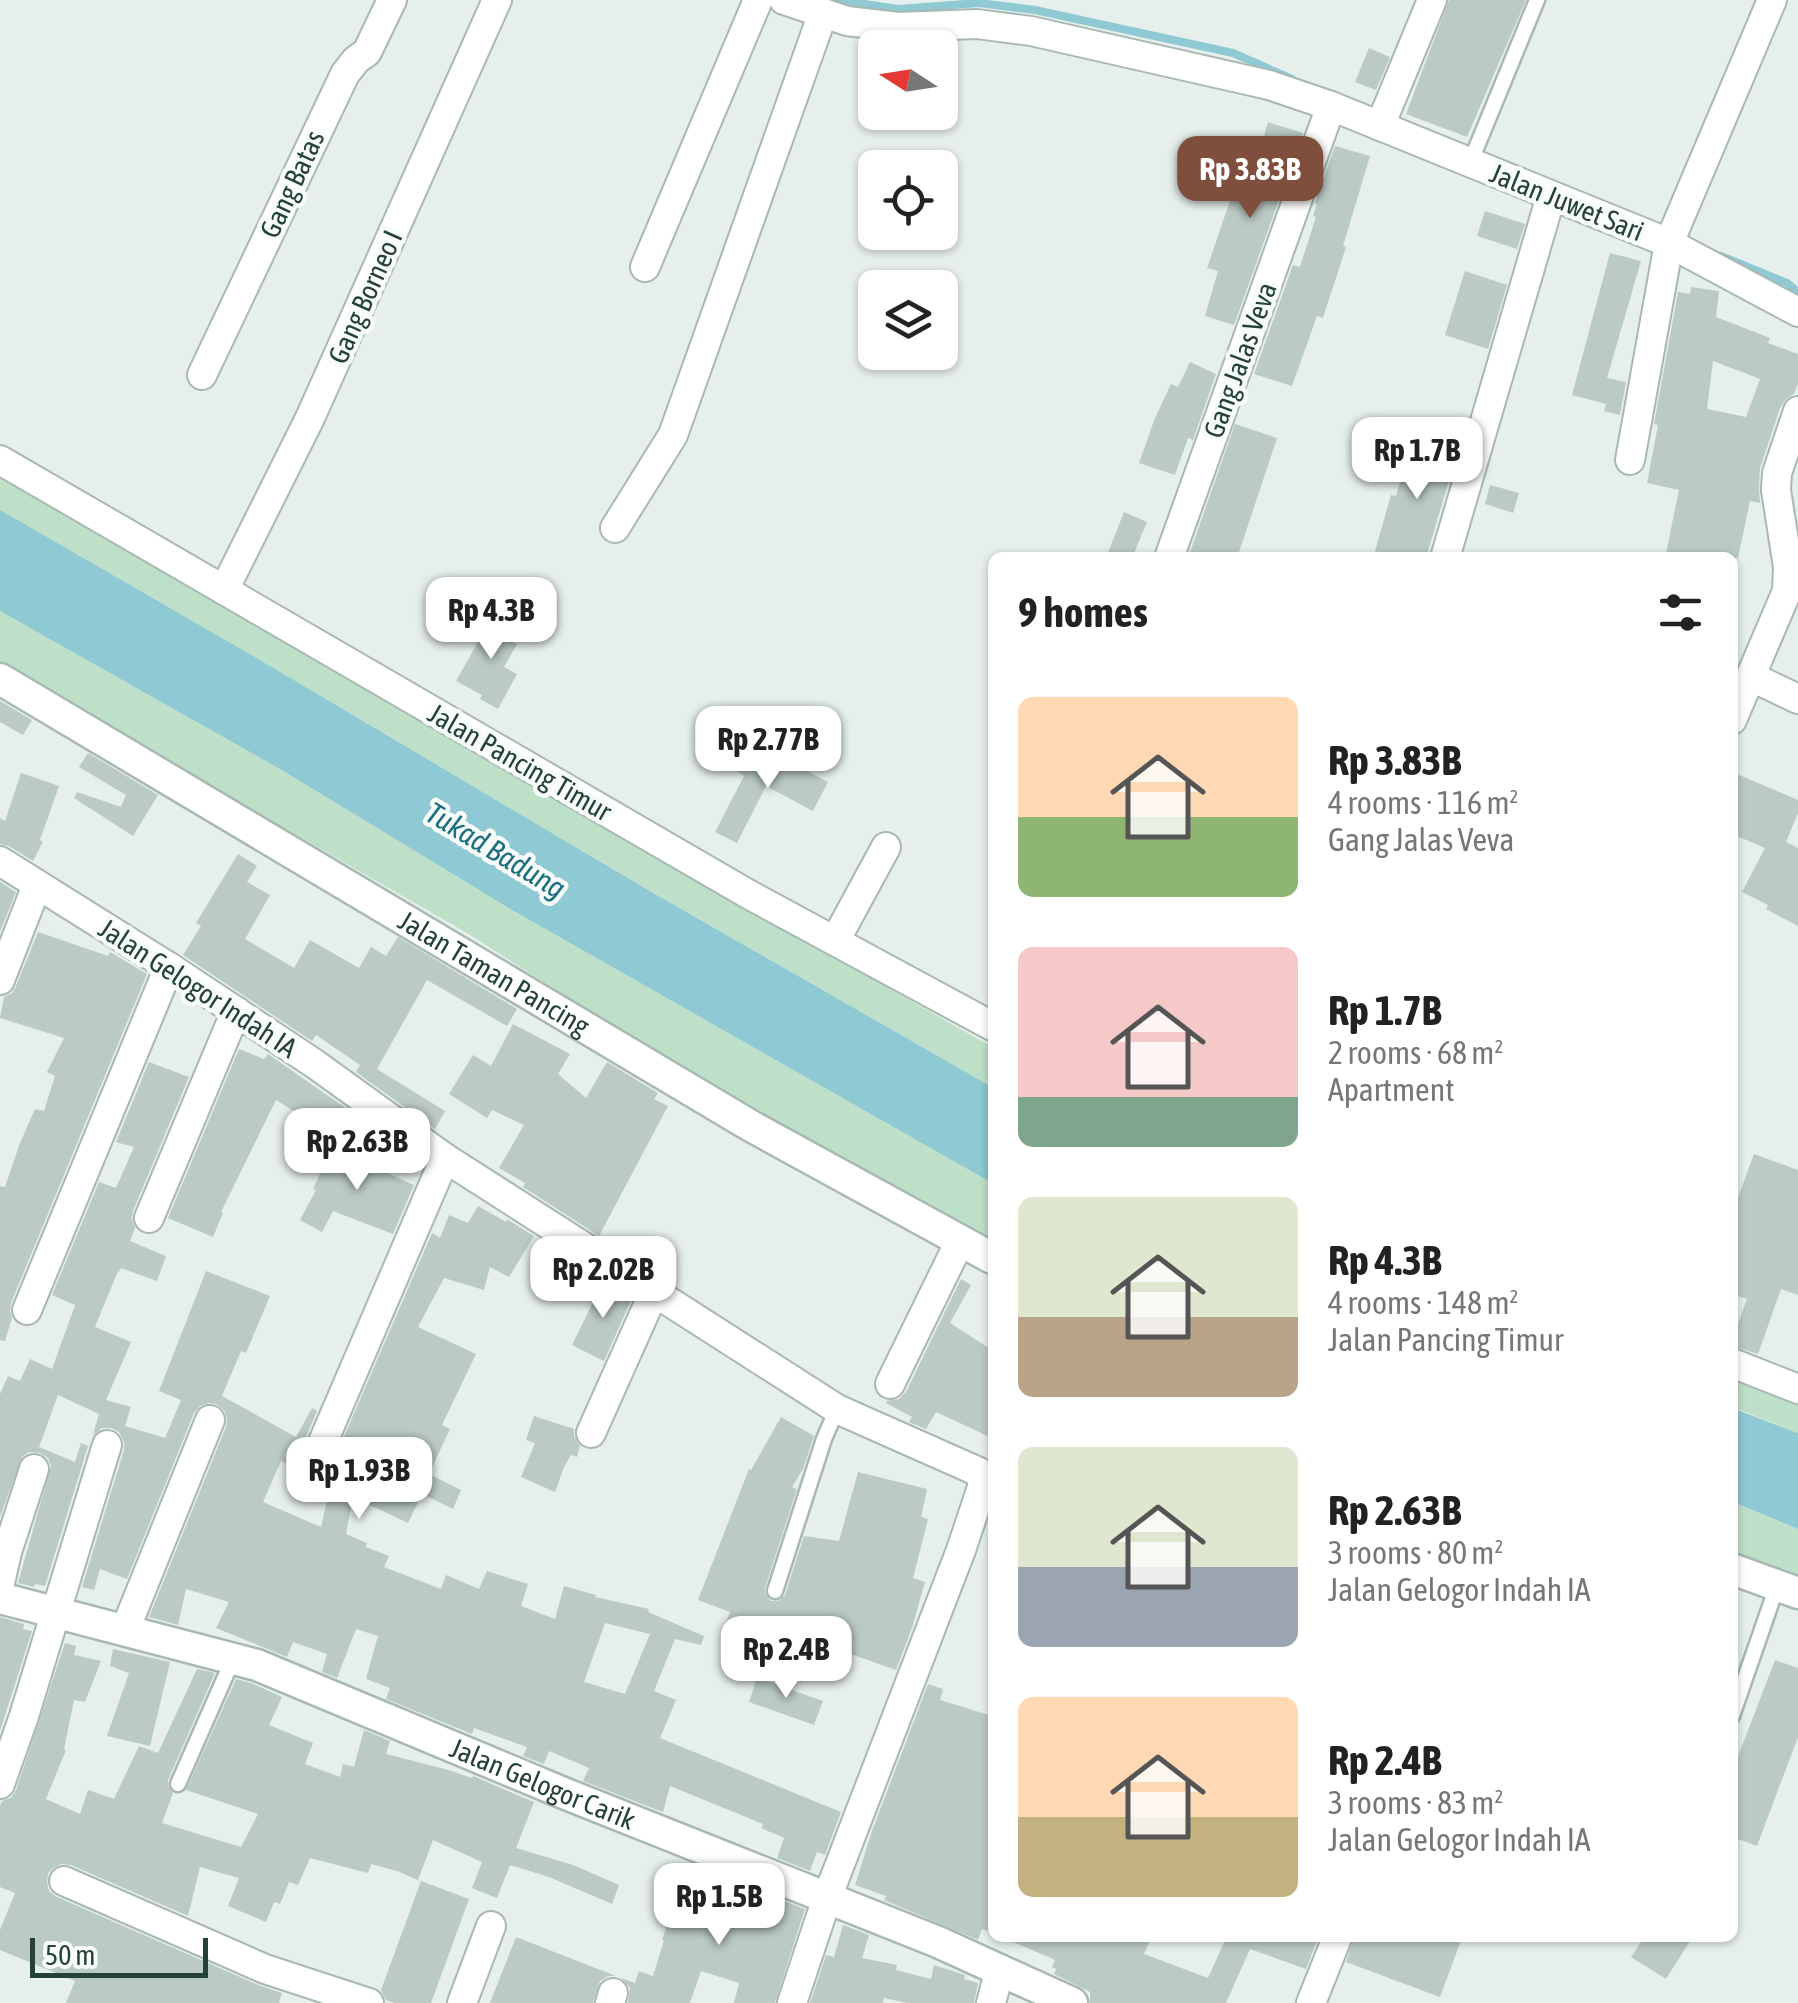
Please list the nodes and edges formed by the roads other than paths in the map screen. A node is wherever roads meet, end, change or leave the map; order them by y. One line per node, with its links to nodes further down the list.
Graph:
1 (392, 0): 17 (street, Gang Batas)
2 (497, 0): 25 (street, Gang Borneo I)
3 (758, 0): 15 (street)
4 (784, 0): 9 (street, Jalan Juwet Sari)
5 (1432, 0): 11 (street)
6 (1537, 0): 12 (lane)
7 (1772, 0): 14 (street)
8 (879, 11): 9 (street, Jalan Juwet Sari); 10 (street, Jalan Juwet Sari)
9 (823, 13): 22 (street)
10 (1331, 106): 11 (street, Jalan Juwet Sari); 23 (street, Gang Jalas Veva)
11 (1382, 120): 12 (street, Jalan Juwet Sari)
12 (1472, 158): 13 (street, Jalan Juwet Sari)
13 (1551, 196): 14 (street, Jalan Juwet Sari); 24 (street)
14 (1672, 237): 16 (street, Jalan Juwet Sari); 20 (street)
15 (646, 267)
16 (1794, 300)
17 (202, 375)
18 (1798, 411): 21 (street)
19 (0, 460): 25 (street, Jalan Pancing Timur)
20 (1630, 460)
21 (1787, 494): 26 (street)
22 (615, 528)
23 (1171, 552)
24 (1448, 552)
25 (224, 590): 33 (street, Jalan Pancing Timur)
26 (1752, 677): 28 (street); 29 (street)
27 (0, 679): 40 (street, Jalan Taman Pancing)
28 (1798, 699)
29 (1738, 707)
30 (886, 847): 33 (street)
31 (0, 860): 32 (street, Jalan Gelogor Indah IA)
32 (37, 885): 34 (street, Jalan Gelogor Indah IA); 35 (street)
33 (835, 941): 37 (street, Jalan Pancing Timur)
34 (169, 967): 36 (street, Jalan Gelogor Indah IA); 43 (street)
35 (0, 980)
36 (236, 1012): 38 (street, Jalan Gelogor Indah IA); 39 (street)
37 (988, 1024)
38 (445, 1158): 42 (street, Jalan Gelogor Indah IA); 52 (street)
39 (149, 1218)
40 (960, 1241): 41 (street, Jalan Taman Pancing); 45 (street)
41 (988, 1256)
42 (654, 1292): 47 (street, Jalan Gelogor Indah IA); 49 (street)
43 (27, 1310)
44 (1738, 1365): 46 (street)
45 (890, 1384)
46 (1798, 1387)
47 (837, 1408): 55 (lane); 65 (street, Jalan Gelogor Indah IA)
48 (210, 1420): 59 (street)
49 (591, 1432)
50 (108, 1445): 58 (street)
51 (34, 1469): 54 (street)
52 (304, 1486)
53 (1738, 1571): 56 (street)
54 (0, 1584)
55 (775, 1590)
56 (1787, 1590): 61 (lane)
57 (0, 1598): 58 (street, Jalan Gelogor Carik)
58 (55, 1611): 59 (street, Jalan Gelogor Carik); 62 (street)
59 (125, 1630): 60 (street, Jalan Gelogor Carik)
60 (233, 1658): 63 (lane); 65 (street, Jalan Gelogor Carik)
61 (1738, 1702)
62 (0, 1784)
63 (178, 1784)
64 (64, 1881): 69 (street)
65 (827, 1898): 68 (street, Jalan Gelogor Carik); 71 (street, Jalan Gelogor Indah IA)
66 (491, 1926): 70 (street)
67 (1335, 1942): 74 (street)
68 (1000, 1969): 72 (street); 73 (street, Jalan Gelogor Carik)
69 (368, 2003)
70 (462, 2003)
71 (792, 2003)
72 (991, 2003)
73 (1072, 2003)
74 (1311, 2003)

